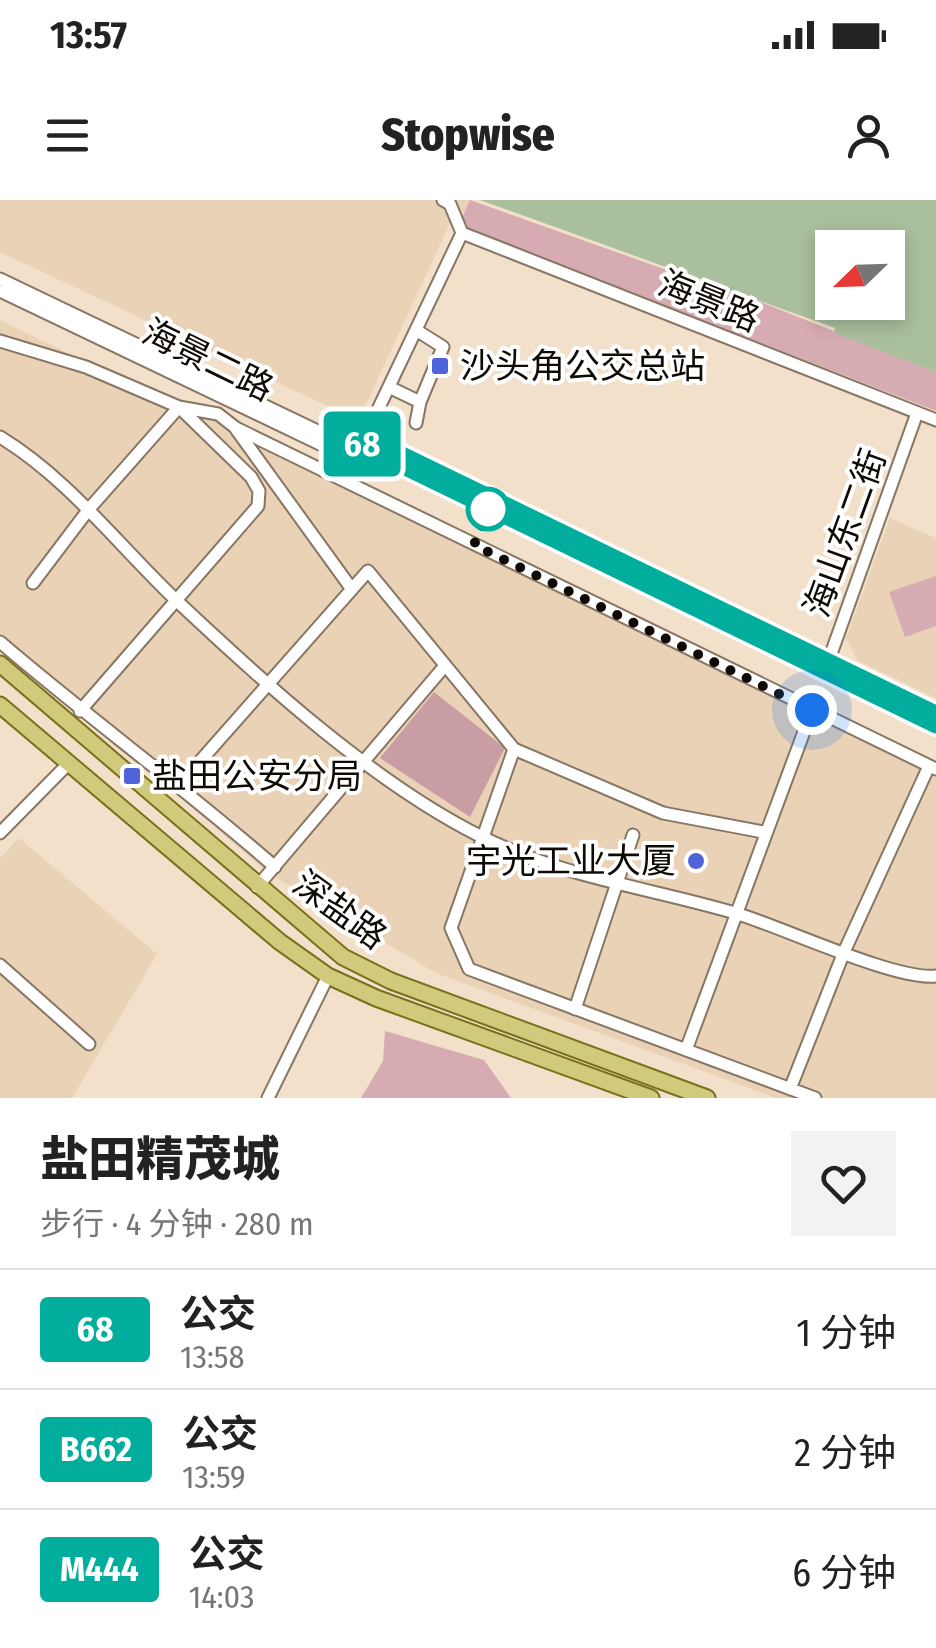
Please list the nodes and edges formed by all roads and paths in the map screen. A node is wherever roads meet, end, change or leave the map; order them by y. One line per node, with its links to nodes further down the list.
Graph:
1 (443, 200): 2 (street)
2 (462, 233): 5 (street); 10 (street, 海景路)
3 (0, 279): 15 (street, 海景二路)
4 (0, 291): 15 (street, 海景二路)
5 (416, 330): 7 (street); 8 (street)
6 (0, 342): 9 (street)
7 (388, 387): 8 (street); 15 (street)
8 (420, 402): 12 (street)
9 (179, 406): 13 (street); 16 (street); 19 (street)
10 (917, 412): 11 (street, 海景路); 22 (street, 海山东二街)
11 (936, 420)
12 (416, 423)
13 (236, 428): 18 (street); 27 (street)
14 (0, 437): 16 (street)
15 (363, 441): 22 (street, 海景二路)
16 (88, 509): 17 (street); 19 (street)
17 (33, 583)
18 (351, 588): 23 (street); 24 (street)
19 (177, 601): 24 (street); 26 (street)
20 (0, 642): 26 (street)
21 (0, 664): 40 (main road, 深盐路)
22 (826, 666): 28 (street, 海景二路); 29 (street, 海景二路)
23 (443, 668): 30 (street); 31 (street)
24 (269, 681): 31 (street); 34 (street)
25 (0, 705): 32 (main road, 深盐路)
26 (80, 710): 34 (street)
27 (812, 710): 33 (street); 35 (street)
28 (936, 712)
29 (936, 726)
30 (514, 749): 35 (street); 38 (street)
31 (361, 762): 38 (street); 39 (street)
32 (69, 763): 36 (street); 45 (main road, 深盐路)
33 (932, 768): 43 (street)
34 (180, 784): 39 (street)
35 (763, 832): 42 (street)
36 (0, 834)
37 (633, 835): 41 (street)
38 (482, 837): 41 (street); 47 (street)
39 (276, 867): 40 (street)
40 (257, 887): 53 (main road, 深盐路)
41 (617, 887): 42 (street); 47 (street)
42 (734, 913): 43 (street); 49 (street)
43 (844, 952): 46 (street); 50 (street)
44 (0, 964): 48 (street)
45 (328, 976): 51 (street); 52 (main road, 深盐路)
46 (936, 976)
47 (575, 1009): 49 (street)
48 (90, 1044)
49 (686, 1050): 50 (street)
50 (790, 1089): 54 (street)
51 (268, 1098)
52 (650, 1098)
53 (707, 1098)
54 (815, 1098)

